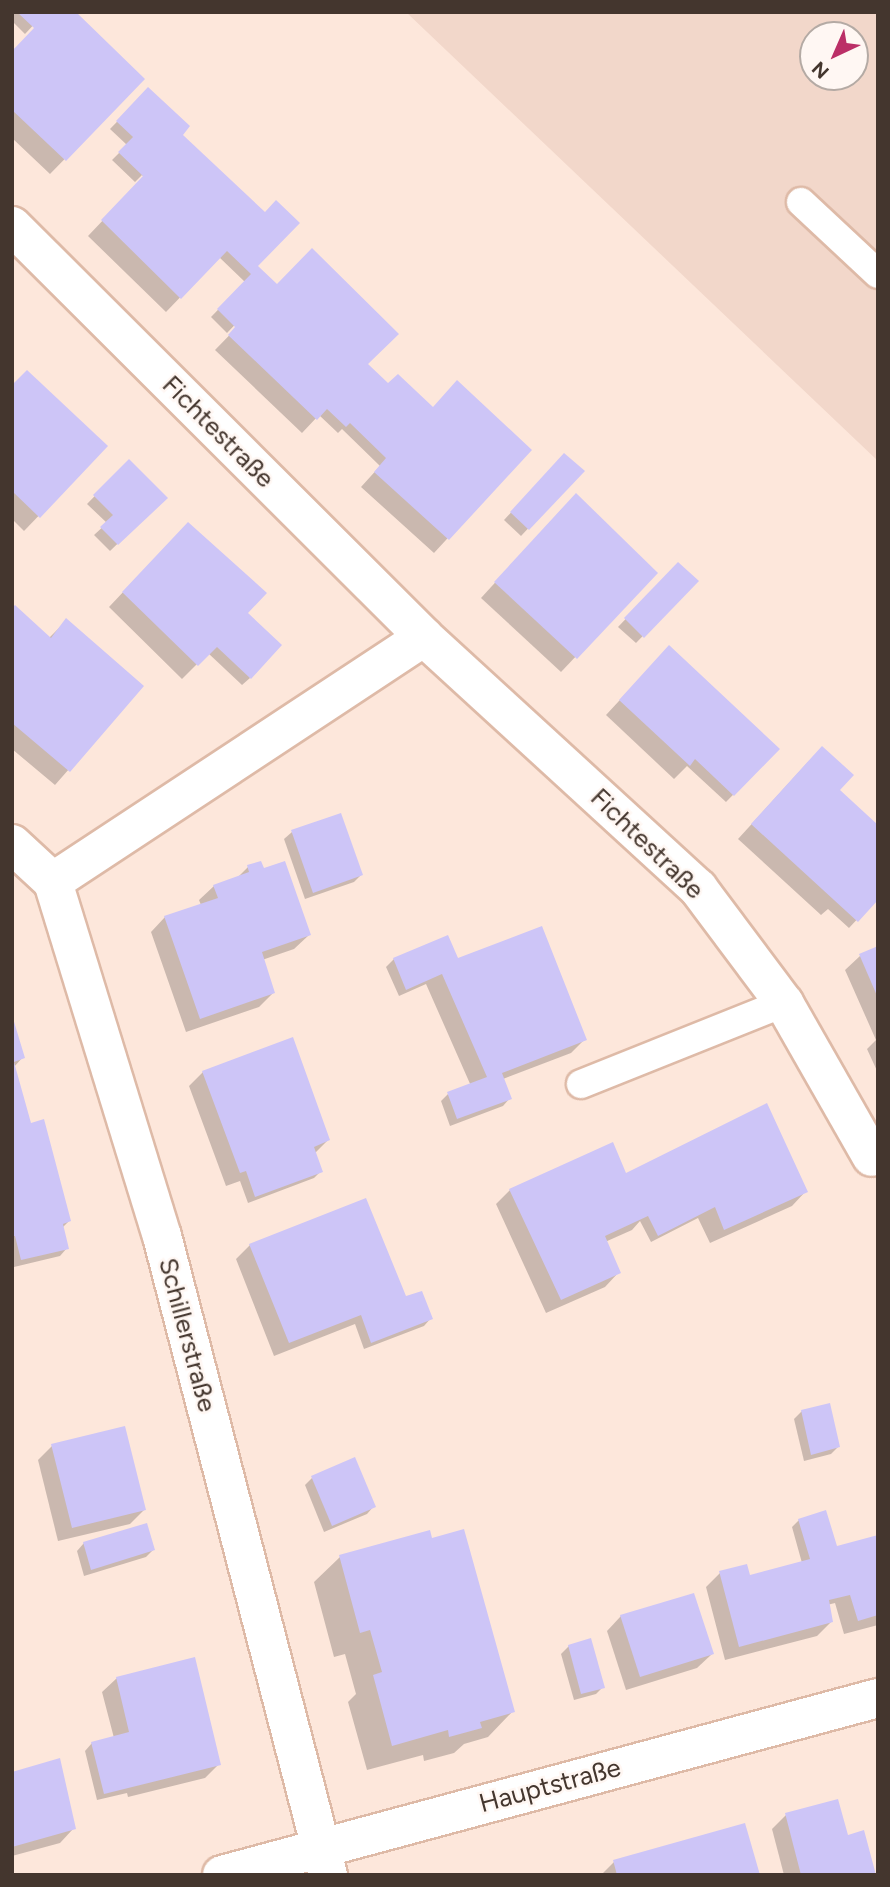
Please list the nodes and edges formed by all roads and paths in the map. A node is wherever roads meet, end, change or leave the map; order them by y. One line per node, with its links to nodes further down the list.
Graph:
1 (801, 202): 3 (lane)
2 (12, 226): 4 (street, Fichtestraße)
3 (878, 274)
4 (424, 637): 6 (street); 7 (street, Fichtestraße)
5 (12, 844): 6 (street)
6 (53, 882): 11 (street, Schillerstraße)
7 (784, 1003): 8 (lane); 9 (street, Fichtestraße)
8 (580, 1084)
9 (872, 1157)
10 (878, 1698): 11 (street, Hauptstraße)
11 (324, 1861): 12 (street, Hauptstraße)
12 (222, 1875)

